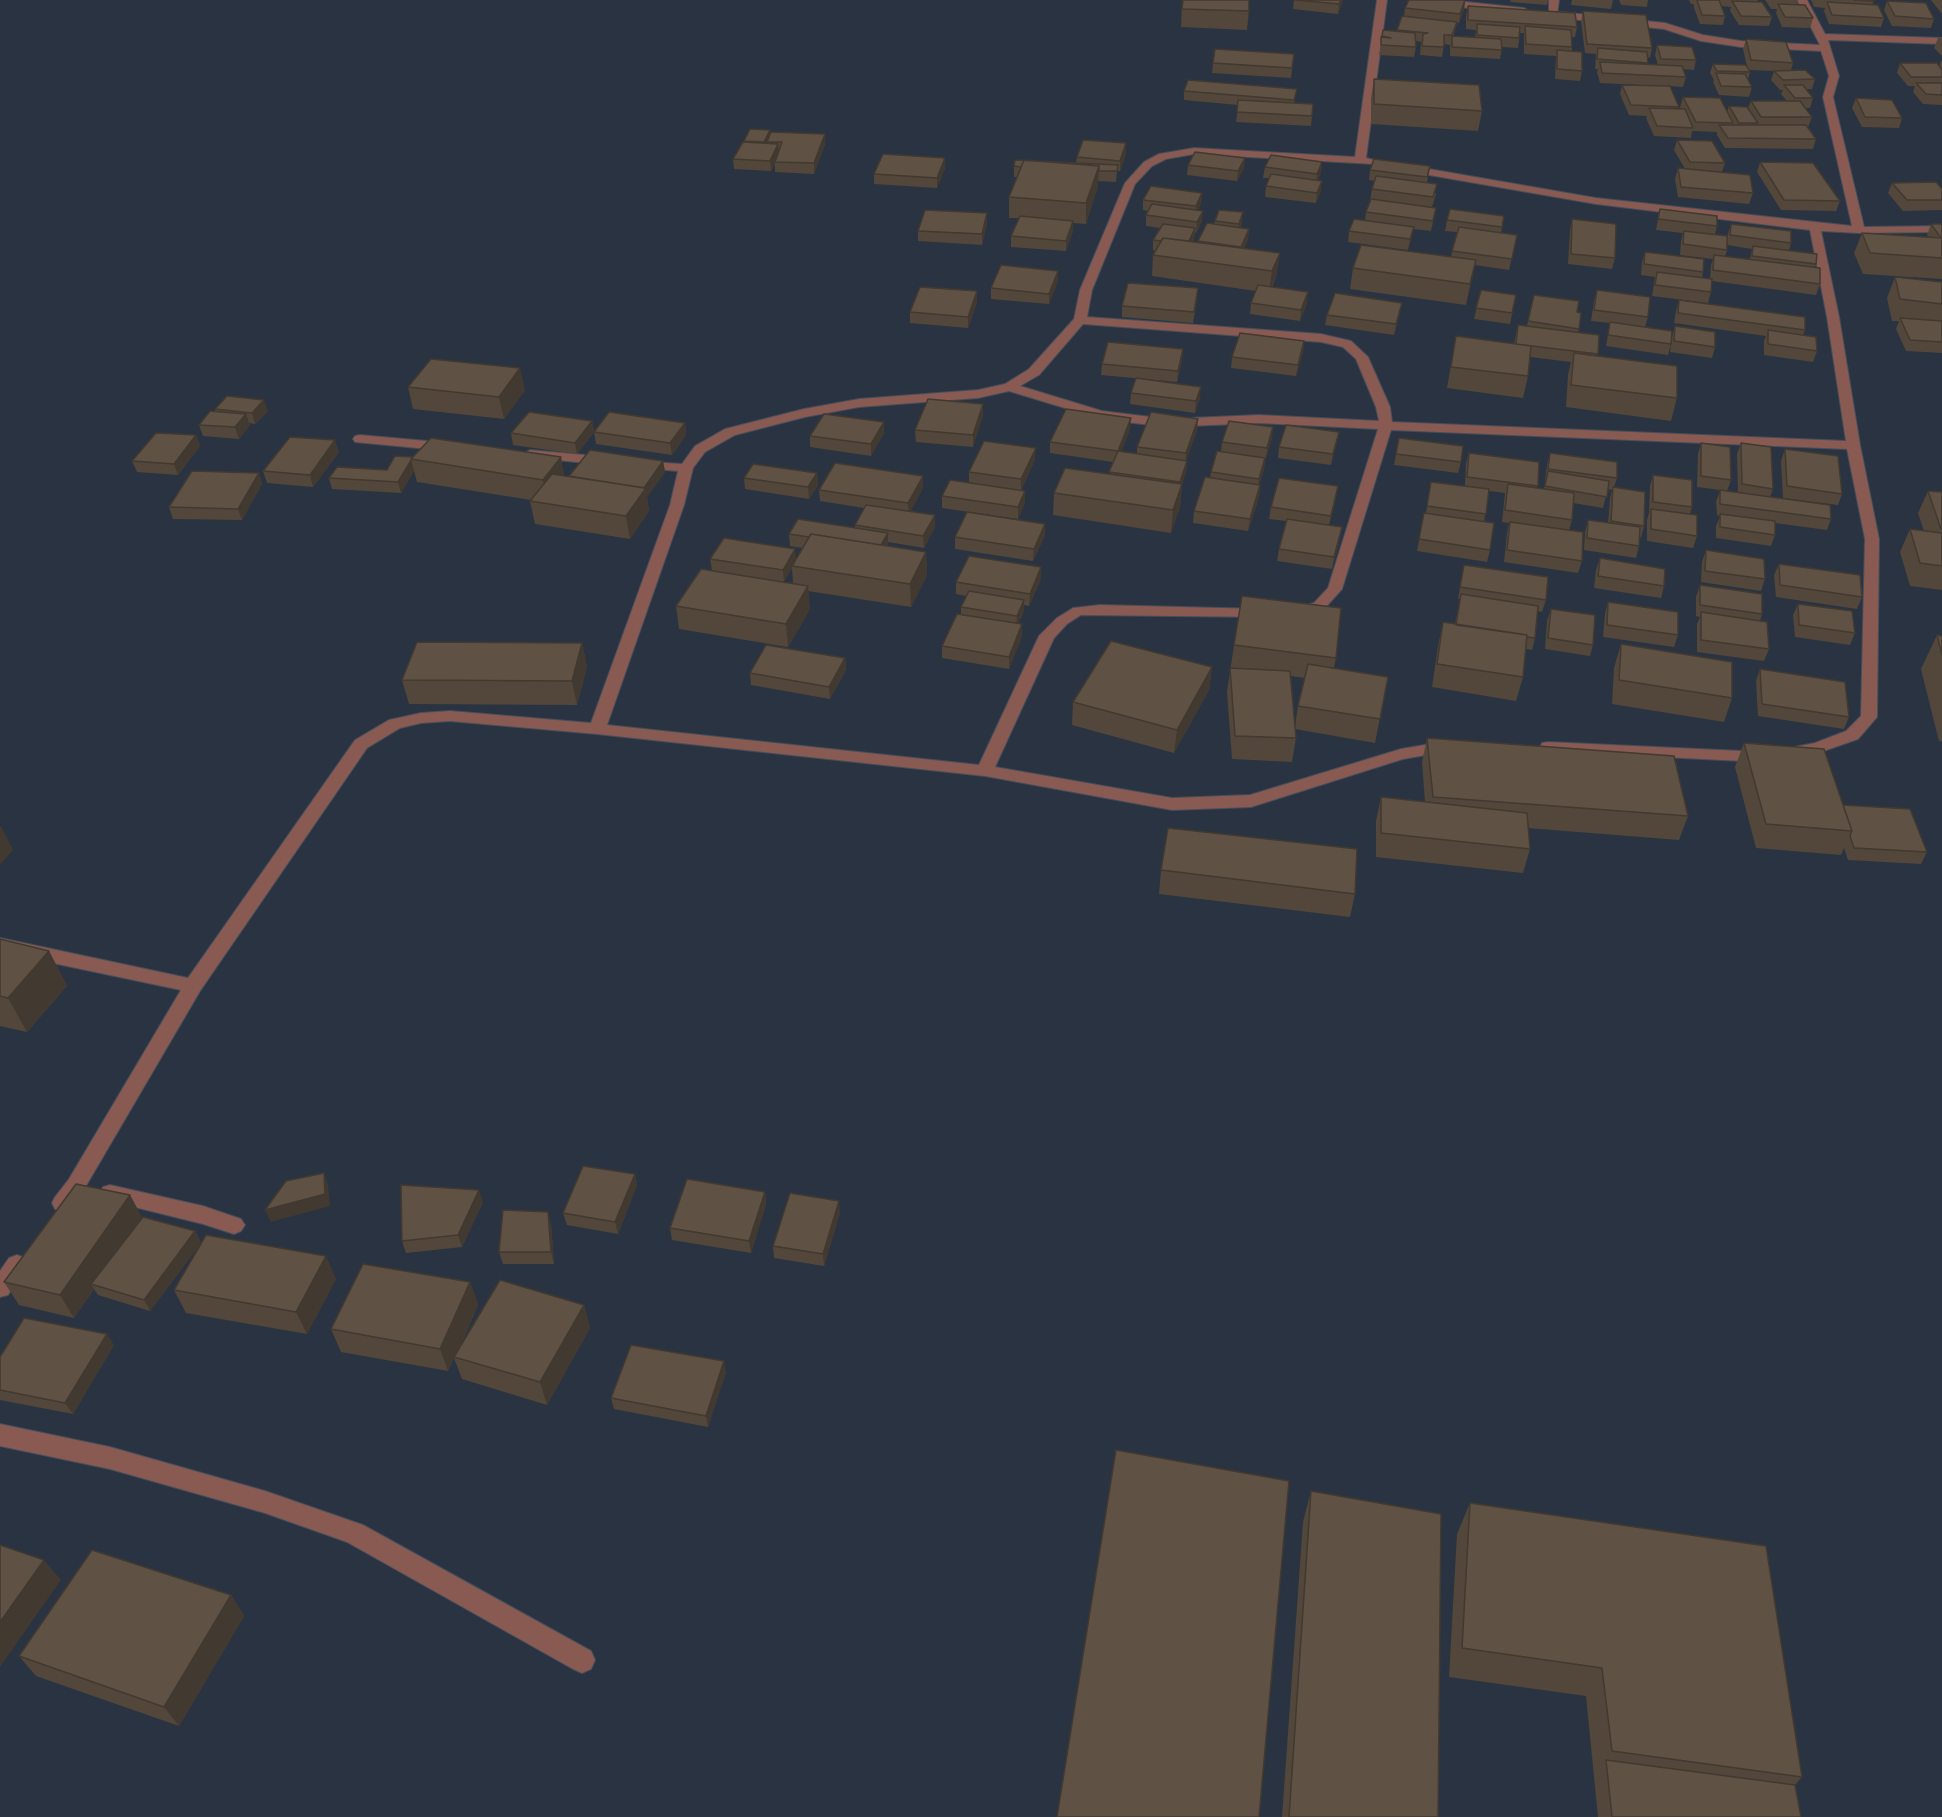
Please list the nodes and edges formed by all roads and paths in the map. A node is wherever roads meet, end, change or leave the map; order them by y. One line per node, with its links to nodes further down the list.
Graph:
1 (1382, 0): 10 (street)
2 (1421, 0): 5 (street)
3 (1554, 0): 7 (street)
4 (1802, 0): 9 (street)
5 (1532, 12)
6 (1543, 13): 7 (street)
7 (1554, 14): 9 (street)
8 (1942, 41): 9 (street)
9 (1823, 42): 15 (street)
10 (1360, 160): 11 (street); 16 (street)
11 (1383, 164)
12 (1395, 166): 13 (street)
13 (1815, 227): 15 (street); 20 (street)
14 (1942, 229): 15 (street)
15 (1859, 230)
16 (1080, 320): 17 (street); 18 (street)
17 (1009, 387): 18 (street); 23 (street)
18 (1386, 426): 20 (street); 27 (street)
19 (360, 439): 21 (street)
20 (1853, 445): 26 (street)
21 (464, 448)
22 (511, 452): 23 (street)
23 (687, 468): 24 (street)
24 (597, 729): 27 (street); 29 (street)
25 (1462, 744): 27 (street)
26 (1533, 747)
27 (986, 771)
28 (0, 945): 29 (street)
29 (193, 986): 30 (street)
30 (76, 1185): 31 (street); 32 (street)
31 (55, 1213)
32 (234, 1225)
33 (28, 1250): 34 (street)
34 (0, 1288)
35 (0, 1435): 36 (street)
36 (582, 1660)

